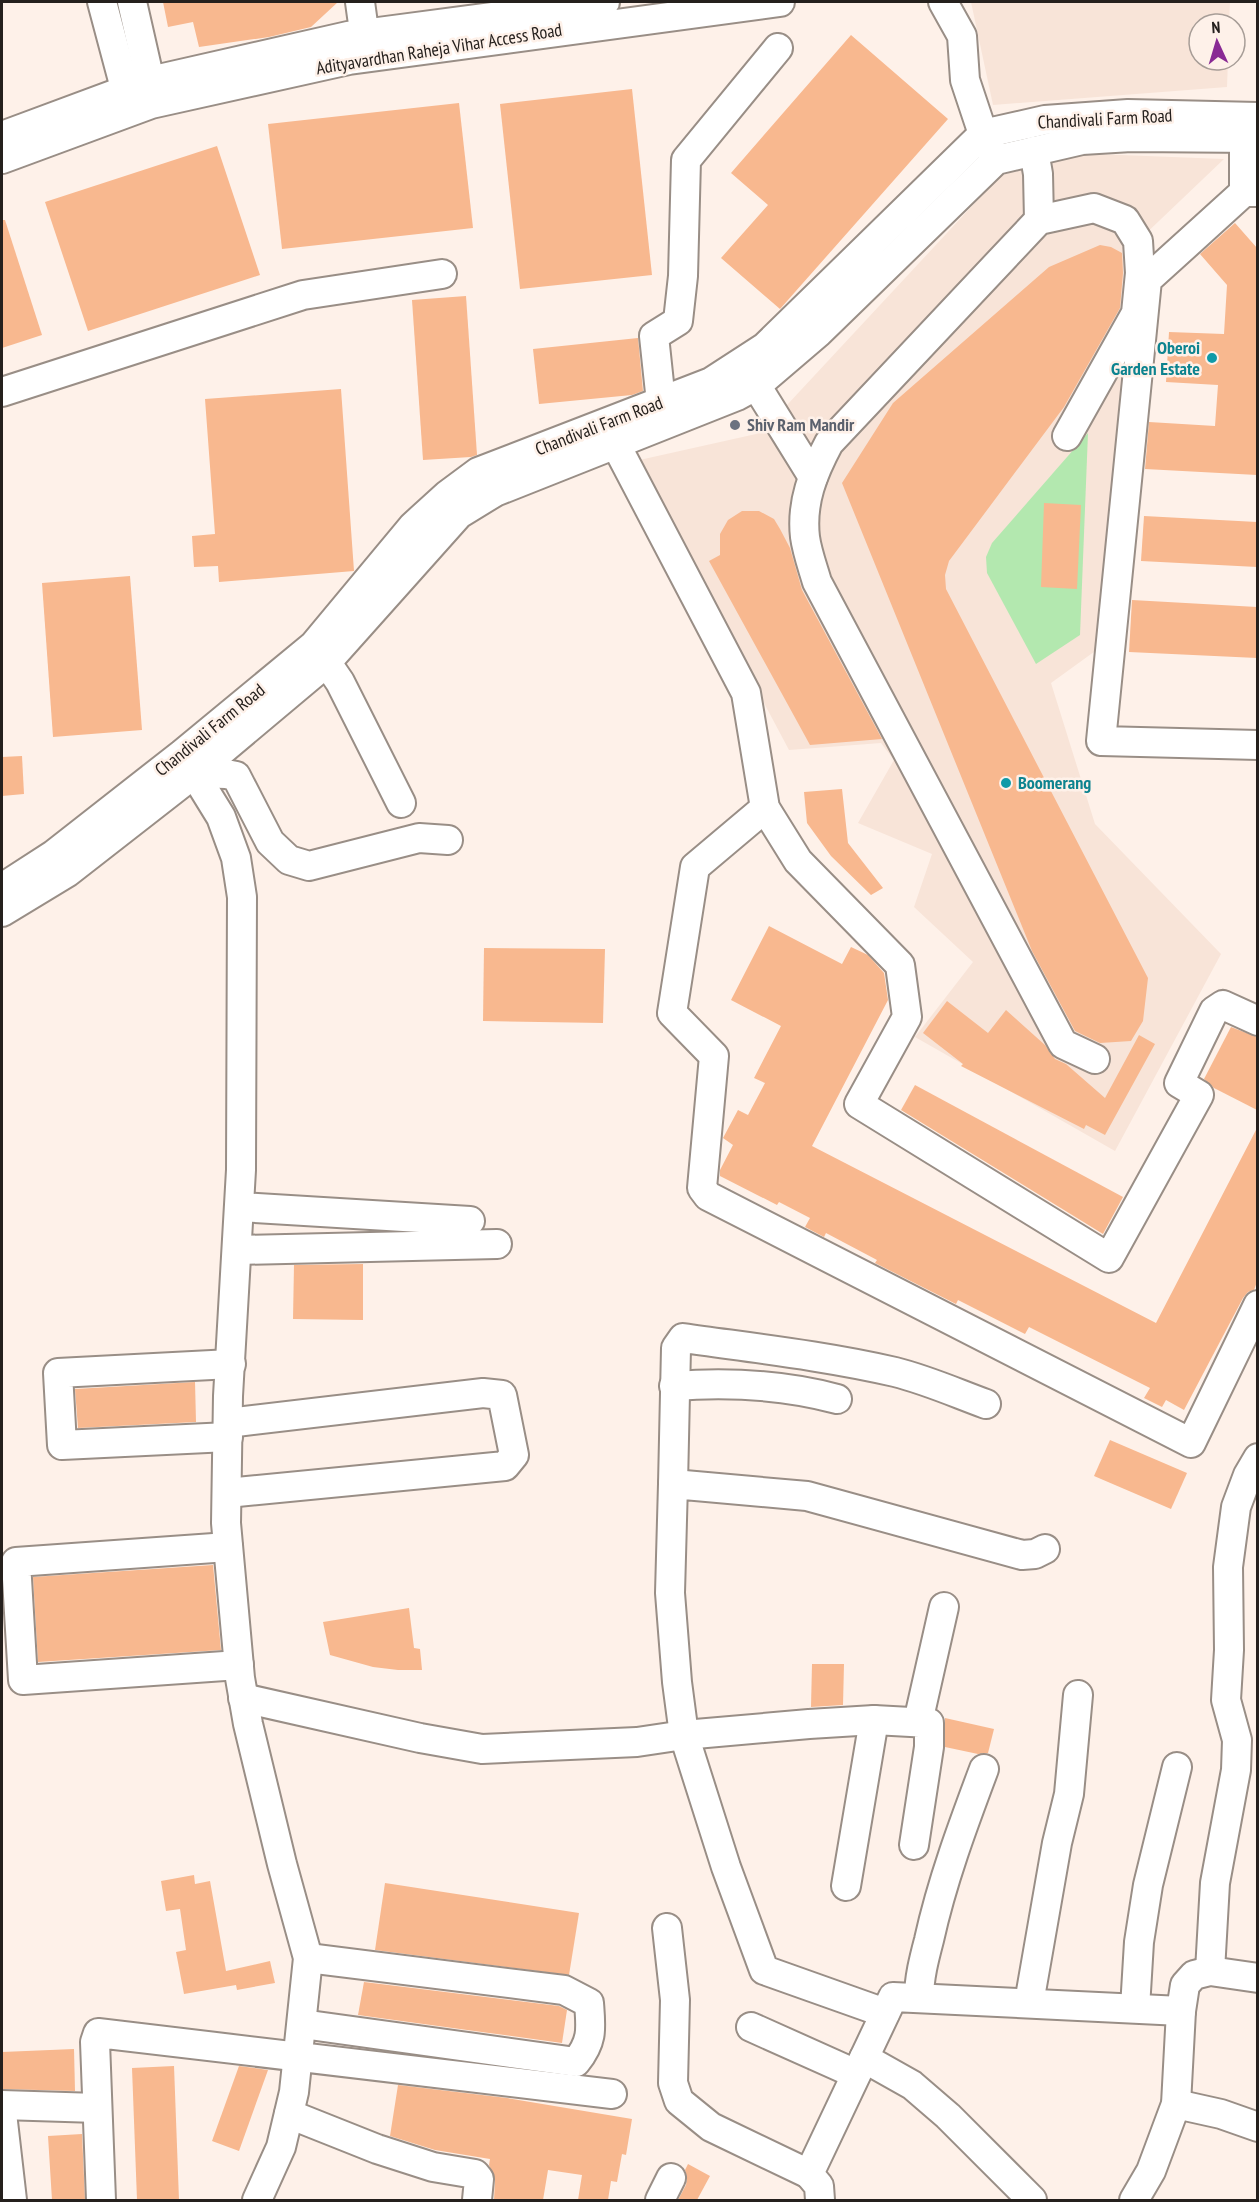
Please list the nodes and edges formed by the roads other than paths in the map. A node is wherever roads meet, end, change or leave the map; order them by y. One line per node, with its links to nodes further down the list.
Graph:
1 (102, 2): 10 (street)
2 (132, 2): 10 (street)
3 (360, 2): 8 (street)
4 (604, 2): 8 (street, Adityavardhan Raheja Vihar Access Road)
5 (780, 2): 7 (street, Adityavardhan Raheja Vihar Access Road)
6 (943, 2): 12 (street)
7 (702, 7): 8 (street, Adityavardhan Raheja Vihar Access Road)
8 (366, 45): 10 (street, Adityavardhan Raheja Vihar Access Road)
9 (778, 48): 22 (street)
10 (141, 96): 13 (street, Adityavardhan Raheja Vihar Access Road); 15 (street, Adityavardhan Raheja Vihar Access Road)
11 (1251, 127): 12 (street, Chandivali Farm Road); 14 (street); 17 (street)
12 (983, 134): 16 (street); 20 (street, Chandivali Farm Road)
13 (2, 136)
14 (1034, 151): 16 (street); 18 (street)
15 (2, 159)
16 (996, 160): 20 (street)
17 (1251, 192): 27 (street)
18 (1039, 220): 24 (street); 25 (street)
19 (442, 274): 21 (street)
20 (749, 374): 22 (street, Chandivali Farm Road); 23 (street); 25 (street)
21 (2, 392)
22 (661, 402): 23 (street, Chandivali Farm Road)
23 (612, 434): 26 (street); 30 (street)
24 (1066, 436)
25 (813, 477): 35 (street)
26 (320, 654): 28 (street); 29 (street)
27 (1257, 745)
28 (189, 763): 31 (street); 32 (street, Chandivali Farm Road); 33 (street); 36 (street)
29 (401, 803)
30 (765, 808): 34 (street); 40 (street)
31 (448, 840)
32 (2, 888)
33 (2, 912)
34 (1257, 1021)
35 (1095, 1059)
36 (240, 1208): 37 (street); 39 (street)
37 (470, 1221)
38 (497, 1245): 39 (street)
39 (238, 1250): 41 (street)
40 (1257, 1305)
41 (231, 1364): 45 (street); 45 (street)
42 (674, 1386): 43 (street); 44 (street); 47 (street)
43 (837, 1399)
44 (986, 1404)
45 (228, 1430): 48 (street); 48 (street)
46 (1257, 1458): 64 (street)
47 (673, 1484): 50 (street); 57 (street)
48 (227, 1492): 49 (street)
49 (228, 1547): 52 (street); 52 (street)
50 (1045, 1549)
51 (944, 1607): 56 (street)
52 (238, 1665): 54 (street)
53 (1078, 1695): 67 (street)
54 (243, 1698): 57 (street); 63 (street)
55 (874, 1720): 56 (street); 57 (street); 61 (street)
56 (918, 1722): 60 (street)
57 (684, 1735): 70 (street)
58 (1177, 1767): 68 (street)
59 (984, 1769): 66 (street)
60 (914, 1845)
61 (846, 1886)
62 (667, 1928): 82 (street)
63 (308, 1958): 71 (street); 71 (street)
64 (1210, 1971): 65 (street); 69 (street)
65 (1257, 1977)
66 (919, 1998): 67 (street); 70 (street)
67 (1029, 2003): 68 (street)
68 (1135, 2008): 69 (street)
69 (1181, 2011): 77 (street)
70 (885, 2013): 74 (street)
71 (302, 2024): 73 (street)
72 (751, 2027): 74 (street)
73 (298, 2058): 75 (street); 78 (street); 80 (street)
74 (860, 2066): 82 (street); 88 (street)
75 (612, 2094)
76 (2, 2104): 78 (street)
77 (1176, 2104): 81 (street); 89 (street)
78 (97, 2108): 84 (street)
79 (2, 2113): 83 (street)
80 (289, 2114): 85 (street); 86 (street)
81 (1257, 2127)
82 (809, 2174): 87 (street)
83 (12, 2200)
84 (101, 2200)
85 (257, 2200)
86 (477, 2200)
87 (820, 2200)
88 (1032, 2200)
89 (1134, 2200)

